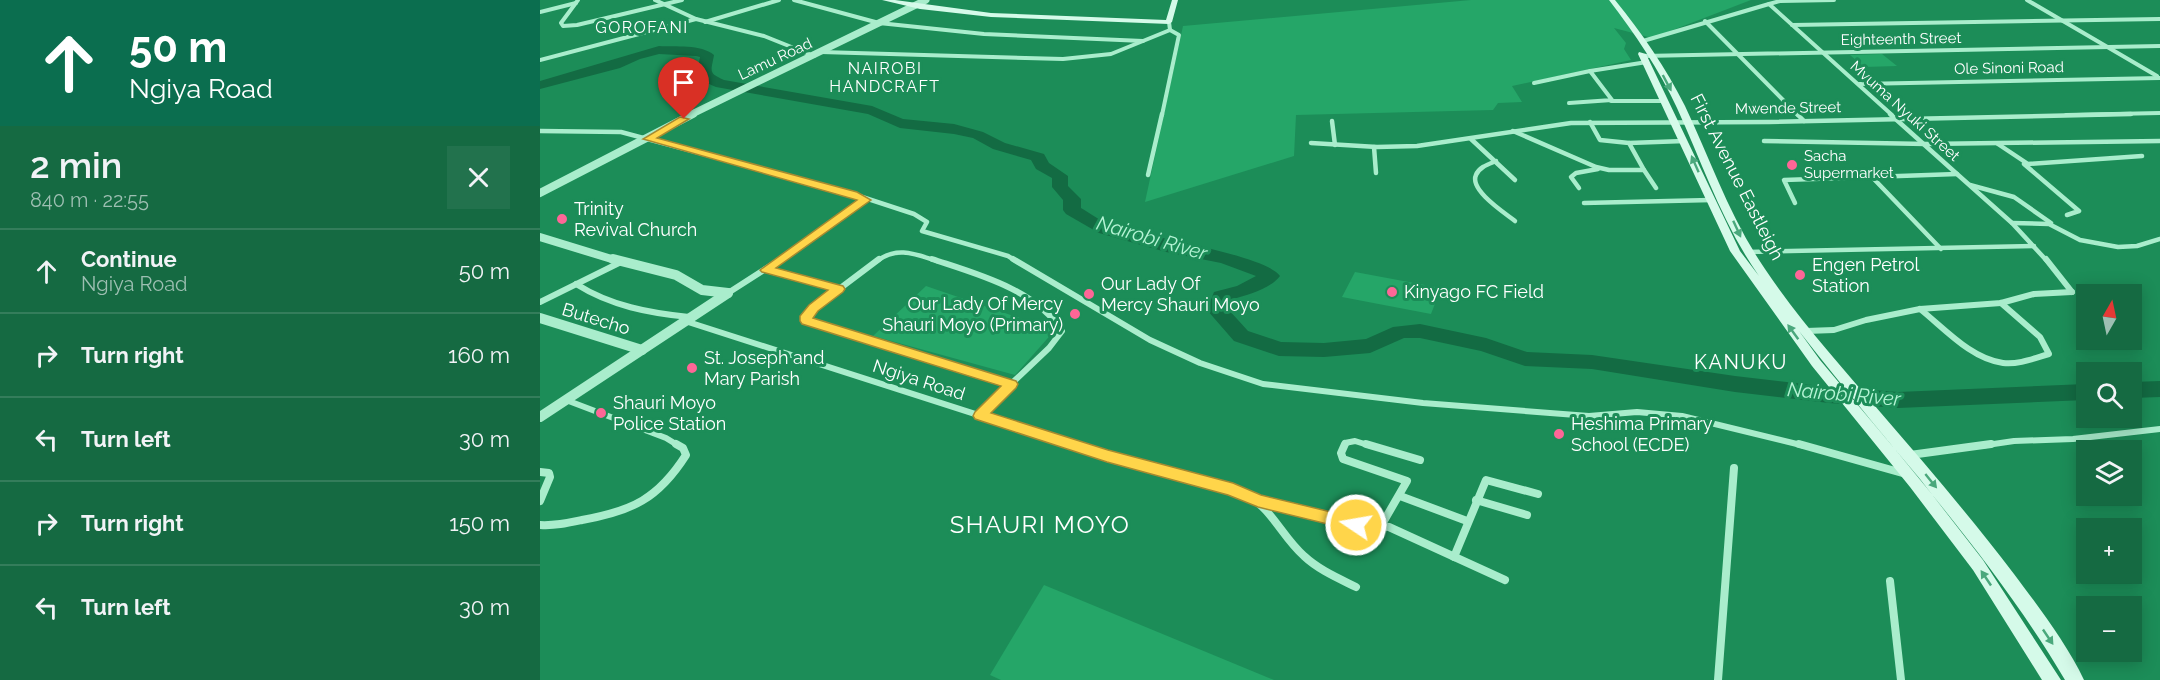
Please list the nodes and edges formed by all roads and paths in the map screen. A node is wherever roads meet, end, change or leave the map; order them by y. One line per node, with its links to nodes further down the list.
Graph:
1 (655, 0): 15 (street)
2 (681, 0): 15 (street)
3 (779, 0): 22 (street)
4 (794, 0): 23 (street)
5 (885, 0): 16 (main road)
6 (926, 0): 16 (street, Lamu Road)
7 (1175, 0): 25 (main road)
8 (1604, 0): 33 (main road, First Avenue Eastleigh)
9 (1612, 0): 27 (main road, First Avenue Eastleigh)
10 (1834, 0): 12 (street)
11 (2027, 0): 21 (street)
12 (1804, 1): 14 (street)
13 (577, 2): 15 (street); 17 (street)
14 (1769, 3): 20 (street); 24 (street, Mvuma Nyuki Street)
15 (664, 4): 19 (street)
16 (913, 6): 23 (street, Lamu Road); 25 (main road)
17 (540, 12)
18 (2160, 19): 21 (street)
19 (696, 20): 22 (street); 34 (street)
20 (1705, 21): 27 (street); 32 (street)
21 (2063, 21): 24 (street); 29 (street)
22 (704, 22): 31 (street)
23 (879, 23): 26 (street); 31 (street, Lamu Road)
24 (1791, 25): 30 (street, Mvuma Nyuki Street)
25 (1170, 26): 26 (street); 69 (street)
26 (1146, 41): 31 (street)
27 (1643, 41): 33 (main road, First Avenue Eastleigh)
28 (2160, 46): 29 (street, Eighteenth Street)
29 (2108, 47): 30 (street, Eighteenth Street); 36 (street)
30 (1823, 53): 32 (street, Eighteenth Street); 38 (street, Mvuma Nyuki Street)
31 (817, 54): 51 (street, Lamu Road)
32 (1740, 54): 33 (street, Eighteenth Street); 47 (street)
33 (1648, 58): 35 (street, Eighteenth Street); 40 (main road, First Avenue Eastleigh); 46 (main road, First Avenue Eastleigh, one-way to 46)
34 (540, 60)
35 (1590, 70): 37 (street, Eighteenth Street); 39 (street)
36 (2160, 78): 38 (street, Ole Sinoni Road)
37 (1534, 84)
38 (1859, 84): 43 (street, Mvuma Nyuki Street)
39 (1611, 101): 40 (street); 41 (street)
40 (1665, 101): 45 (main road, First Avenue Eastleigh)
41 (1569, 103)
42 (2160, 113): 43 (street, Mwende Street)
43 (1894, 118): 47 (street, Mwende Street); 59 (street, Mvuma Nyuki Street)
44 (1332, 121): 58 (street)
45 (1675, 121): 46 (street, Mwende Street); 48 (street, Mwende Street); 53 (main road, First Avenue Eastleigh)
46 (1687, 121): 47 (street, Mwende Street); 88 (main road, First Avenue Eastleigh, one-way to 88)
47 (1804, 121)
48 (1590, 122): 50 (street, Mwende Street); 57 (street)
49 (540, 131): 51 (street)
50 (1512, 131): 52 (street, Mwende Street); 65 (street)
51 (648, 139): 75 (street, Lamu Road); 76 (street)
52 (1471, 139): 61 (street, Mwende Street); 63 (street)
53 (1684, 141): 57 (street); 77 (main road, First Avenue Eastleigh, one-way to 53)
54 (1764, 141): 59 (street)
55 (2160, 141): 60 (street)
56 (1311, 143): 58 (street, Mwende Street)
57 (1629, 143): 66 (street)
58 (1335, 144): 61 (street, Mwende Street)
59 (1926, 144): 60 (street); 68 (street, Mvuma Nyuki Street)
60 (1997, 144): 64 (street)
61 (1374, 147): 67 (street)
62 (2142, 156): 64 (street)
63 (1496, 161): 71 (street); 81 (street)
64 (2021, 161): 80 (street)
65 (1599, 168): 66 (street); 73 (street)
66 (1644, 170): 74 (street)
67 (1376, 172)
68 (1957, 174): 70 (street, Mvuma Nyuki Street); 72 (street)
69 (1148, 175)
70 (1872, 177): 79 (street, Mvuma Nyuki Street); 87 (street)
71 (1515, 180)
72 (1969, 184): 82 (street); 83 (street)
73 (1579, 188)
74 (1656, 188)
75 (540, 193)
76 (865, 200): 90 (street); 112 (street)
77 (1711, 200): 78 (street); 101 (main road, First Avenue Eastleigh, one-way to 77)
78 (1584, 203)
79 (1795, 203)
80 (2067, 215)
81 (1515, 221)
82 (2012, 223): 83 (street); 86 (street)
83 (2054, 225): 85 (street)
84 (540, 237): 89 (street)
85 (2160, 239)
86 (2034, 246): 87 (street); 95 (street)
87 (1941, 249): 88 (street)
88 (1748, 252): 99 (main road, First Avenue Eastleigh)
89 (622, 262): 91 (street); 93 (street)
90 (766, 270): 92 (street); 93 (street)
91 (576, 284): 94 (street); 98 (street, Ngiya Road)
92 (838, 289): 102 (street); 102 (street)
93 (728, 292): 98 (street)
94 (540, 302)
95 (2001, 303): 96 (street); 96 (street)
96 (1920, 309): 99 (street)
97 (540, 318): 100 (street, Butecho)
98 (688, 319): 100 (street); 105 (street, Ngiya Road)
99 (1806, 330): 101 (main road, First Avenue Eastleigh)
100 (642, 350): 103 (street)
101 (1836, 377): 104 (main road, First Avenue Eastleigh)
102 (1011, 384): 105 (street)
103 (566, 400): 106 (street); 120 (street)
104 (1859, 406): 108 (main road, First Avenue Eastleigh); 112 (main road, First Avenue Eastleigh)
105 (981, 416): 117 (street, Ngiya Road)
106 (540, 417)
107 (2160, 429): 108 (street)
108 (1910, 455): 129 (main road, First Avenue Eastleigh, one-way to 129)
109 (1420, 460): 114 (street)
110 (1734, 468): 126 (street)
111 (540, 472): 116 (street)
112 (1908, 475): 128 (main road, First Avenue Eastleigh, one-way to 112)
113 (1538, 495): 115 (street)
114 (1400, 496): 119 (street); 121 (street)
115 (1476, 500): 118 (street); 119 (street)
116 (540, 501)
117 (1258, 501): 121 (street); 125 (street, Ngiya Road)
118 (1527, 515)
119 (1467, 520): 122 (street)
120 (540, 525)
121 (1381, 526): 122 (street)
122 (1454, 557): 123 (street)
123 (1505, 580)
124 (1890, 581): 127 (street)
125 (1356, 587)
126 (1718, 680)
127 (1901, 680)
128 (2052, 680)
129 (2075, 680)

